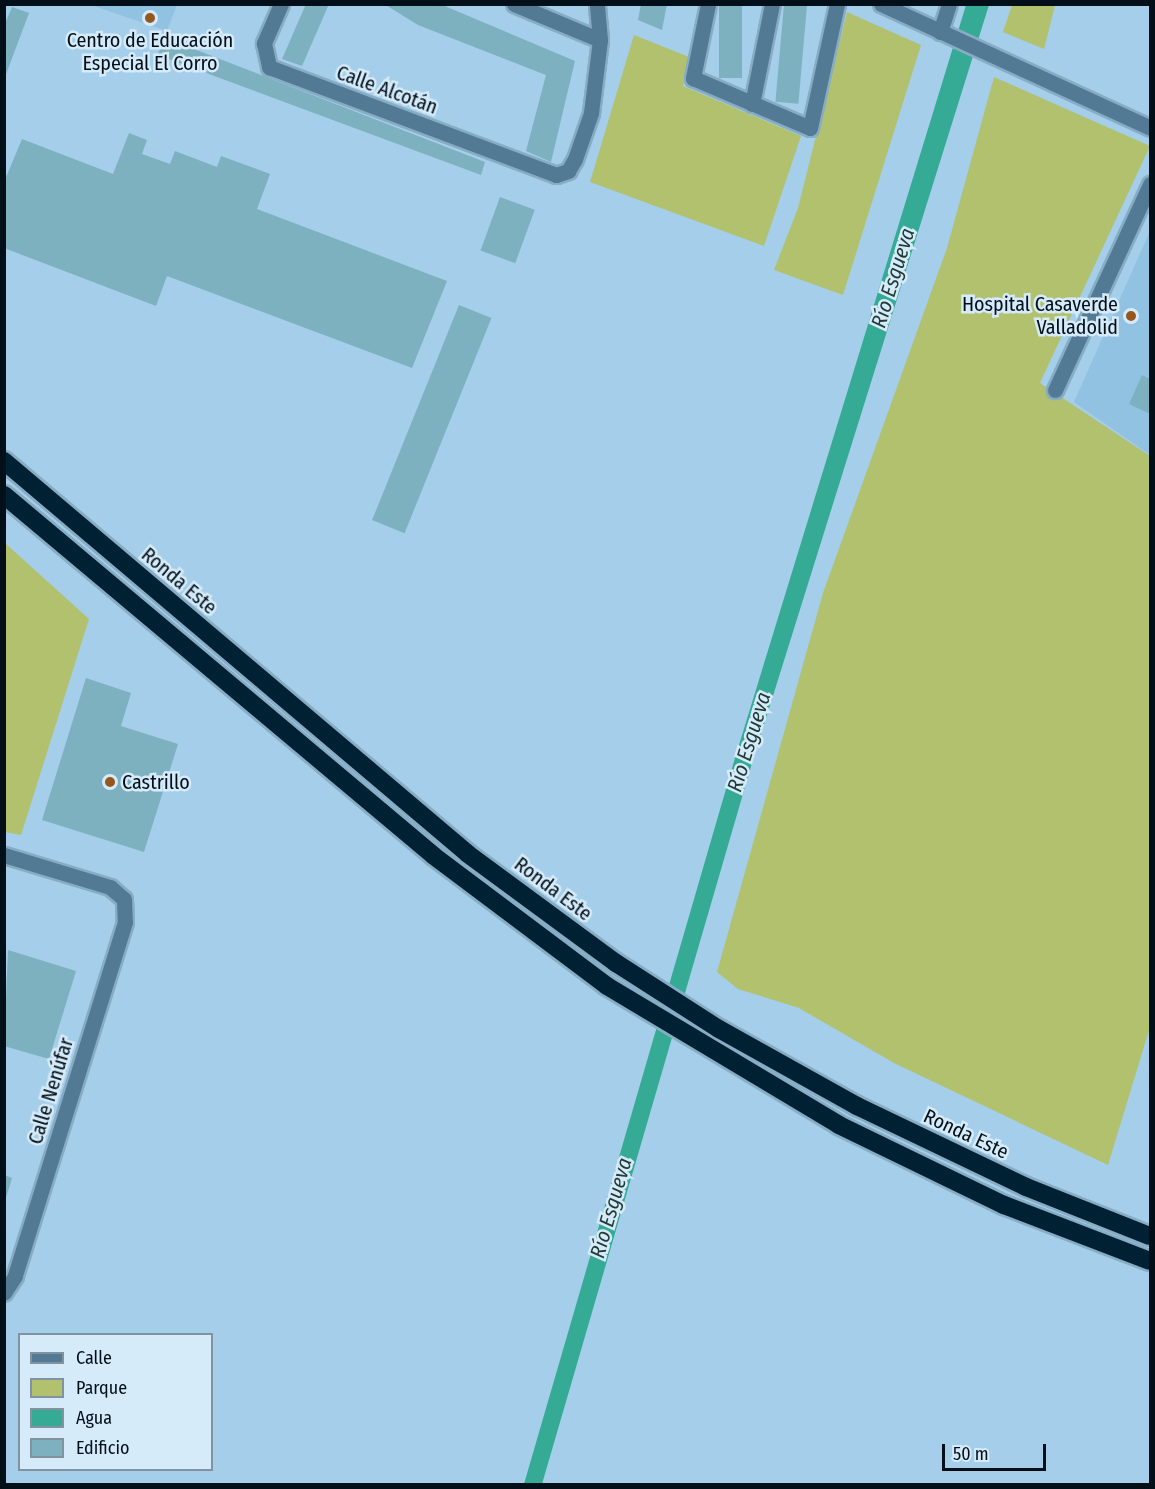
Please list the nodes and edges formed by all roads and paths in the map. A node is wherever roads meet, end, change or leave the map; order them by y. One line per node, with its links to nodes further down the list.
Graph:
1 (282, 4): 10 (street, Calle Alcotán)
2 (514, 4): 10 (street)
3 (597, 4): 10 (street)
4 (708, 4): 11 (street)
5 (772, 4): 11 (street)
6 (837, 4): 11 (street)
7 (881, 4): 9 (street)
8 (949, 4): 9 (street)
9 (944, 34): 12 (street)
10 (600, 40)
11 (752, 104)
12 (1150, 128)
13 (1150, 184): 14 (street)
14 (1055, 390)
15 (4, 461): 18 (highway, Ronda Este)
16 (4, 495): 19 (highway)
17 (4, 855): 20 (street, Calle Nenúfar)
18 (1150, 1236)
19 (1150, 1261)
20 (4, 1293)

